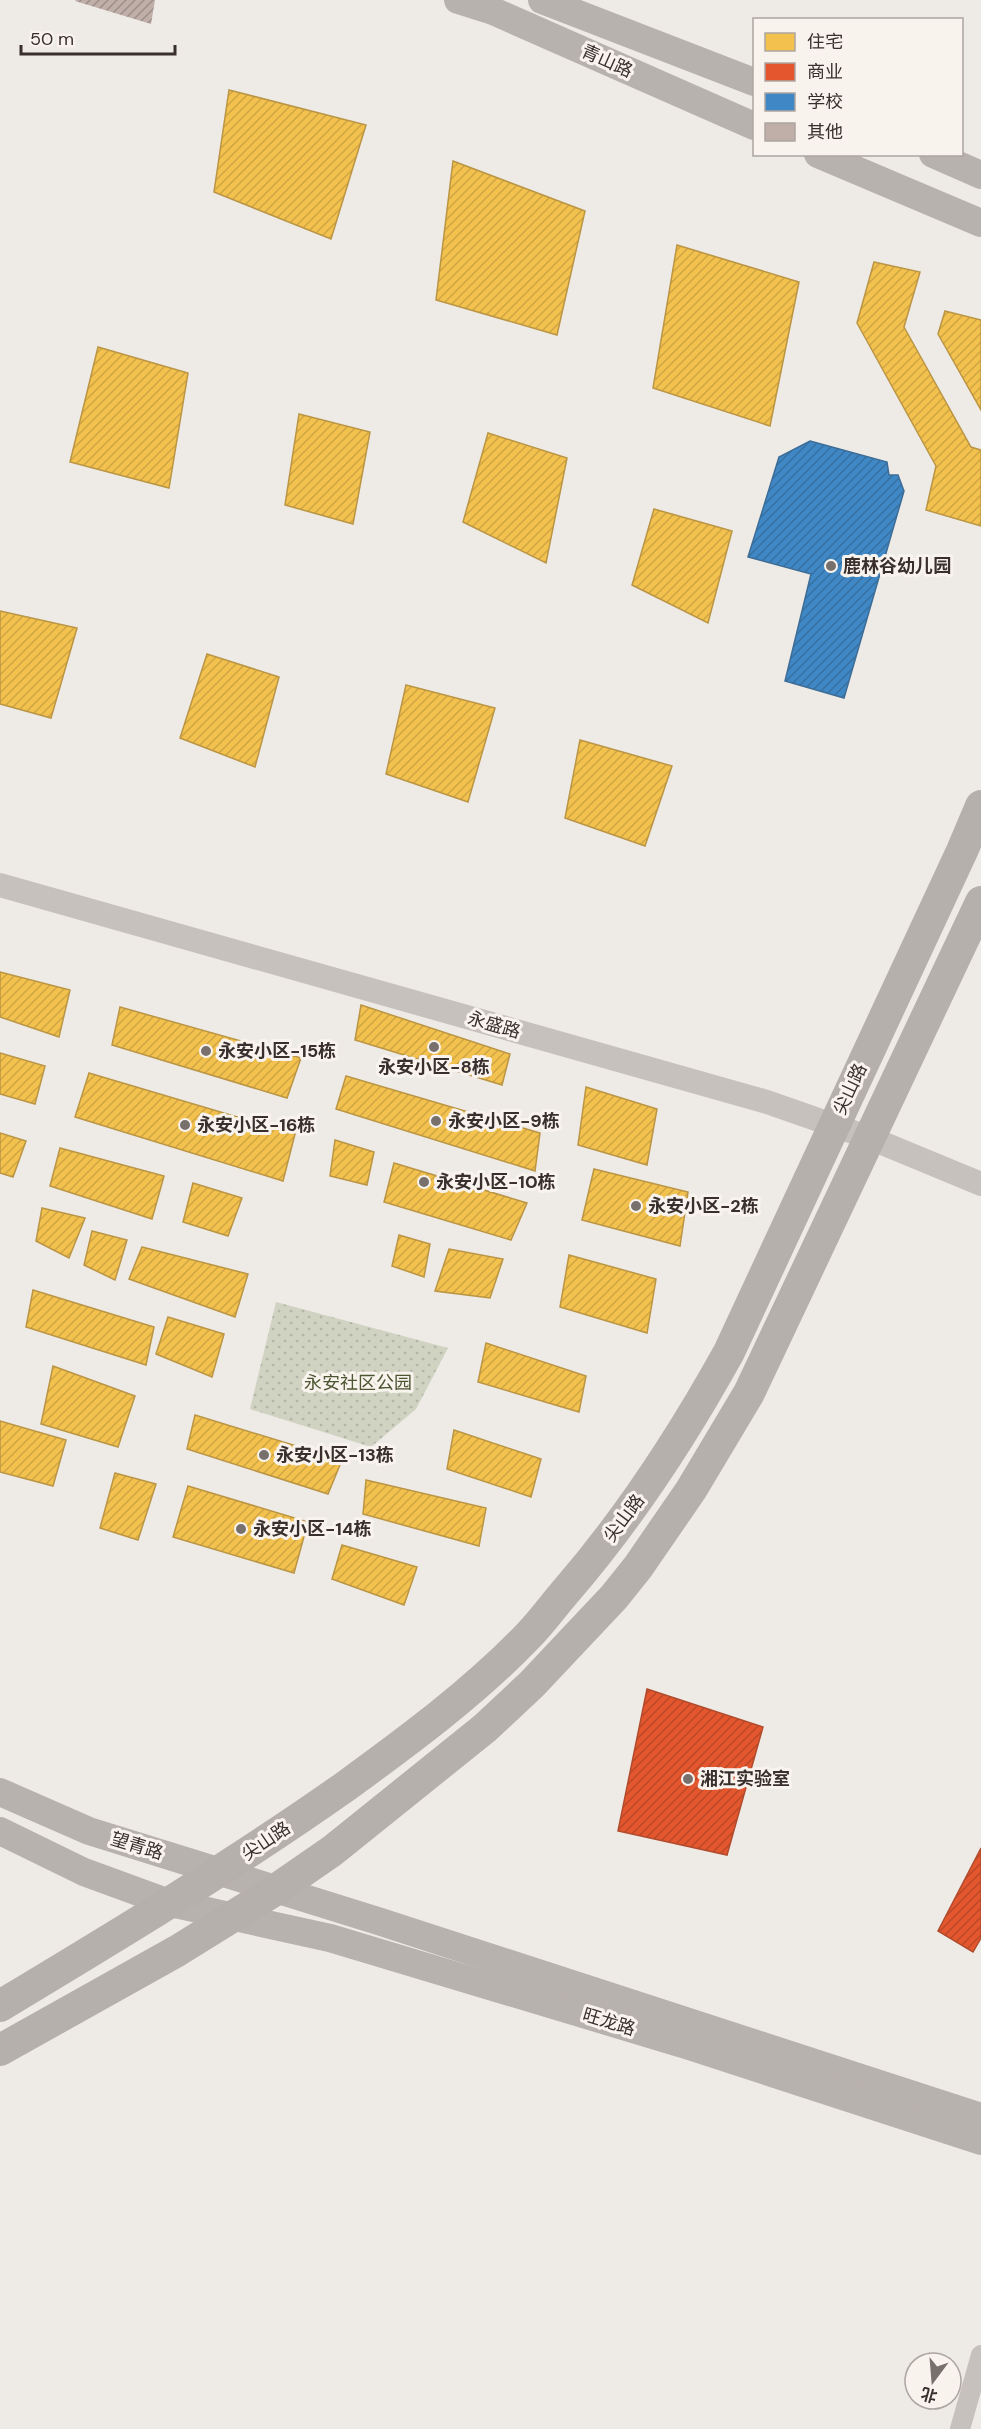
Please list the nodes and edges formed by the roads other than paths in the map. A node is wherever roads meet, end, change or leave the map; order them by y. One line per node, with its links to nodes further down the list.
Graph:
1 (458, 0): 4 (main road, 青山路)
2 (542, 0): 3 (main road, 青山路)
3 (753, 82)
4 (753, 126)
5 (823, 156): 8 (main road)
6 (938, 156): 7 (main road)
7 (981, 175)
8 (981, 223)
9 (981, 806): 13 (main road, 尖山路)
10 (0, 873): 13 (street, 永盛路)
11 (0, 885): 13 (street, 永盛路)
12 (981, 902): 14 (main road)
13 (837, 1120): 14 (street, 永盛路); 19 (main road, 尖山路)
14 (872, 1133): 15 (street, 永盛路); 16 (street, 永盛路); 20 (main road)
15 (981, 1172)
16 (981, 1184)
17 (0, 1792): 19 (main road, 望青路)
18 (0, 1831): 21 (main road)
19 (219, 1872): 20 (main road, 望青路); 21 (main road, 尖山路)
20 (277, 1889): 22 (main road); 25 (main road, 旺龙路)
21 (170, 1903): 22 (main road); 23 (main road, 尖山路)
22 (234, 1917): 24 (main road); 26 (main road, 旺龙路)
23 (0, 2006)
24 (0, 2050)
25 (981, 2117)
26 (981, 2141)
27 (981, 2355): 28 (street)
28 (960, 2429)

